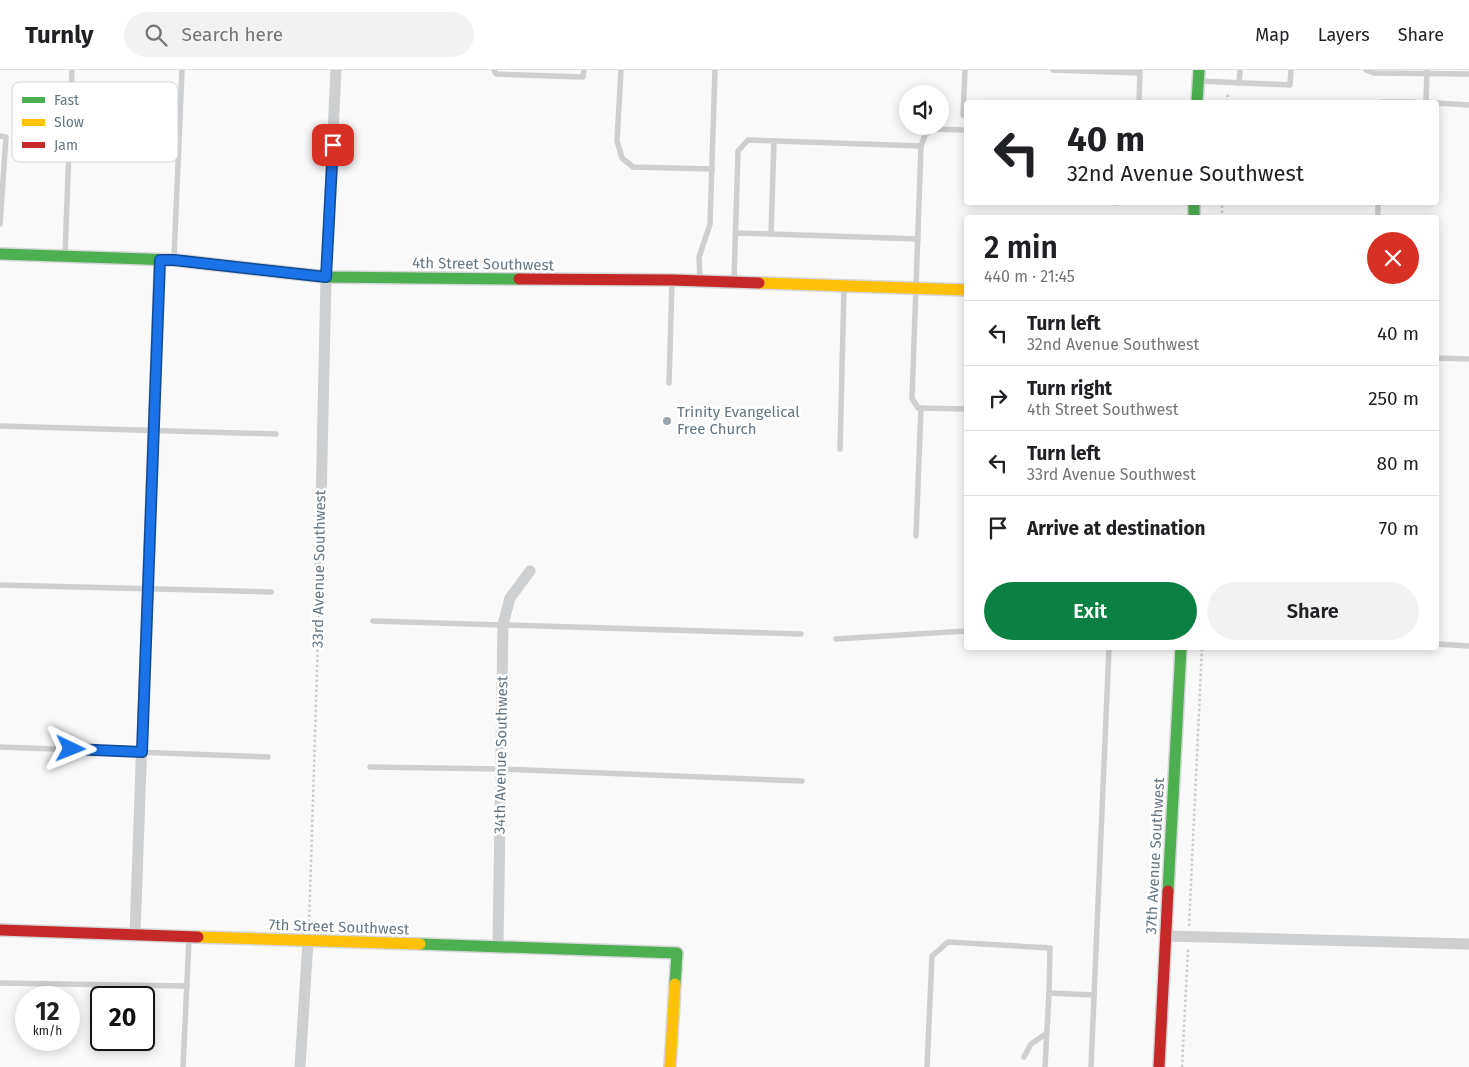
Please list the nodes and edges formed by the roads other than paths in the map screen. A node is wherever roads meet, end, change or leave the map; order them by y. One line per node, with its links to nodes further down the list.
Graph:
1 (182, 70): 36 (lane)
2 (336, 70): 37 (street, 33rd Avenue Southwest)
3 (494, 70): 4 (lane)
4 (584, 70)
5 (620, 70): 28 (lane)
6 (715, 70): 28 (lane)
7 (965, 70): 22 (lane)
8 (1053, 70): 12 (lane)
9 (1240, 70): 16 (lane)
10 (1291, 70): 16 (lane)
11 (1366, 70): 13 (lane)
12 (1140, 71): 17 (lane)
13 (1427, 72): 14 (lane); 19 (lane)
14 (1469, 74)
15 (1198, 76): 16 (lane); 18 (street)
16 (1239, 83)
17 (1139, 100)
18 (1197, 100)
19 (1426, 100)
20 (1439, 103): 21 (lane)
21 (1469, 104)
22 (964, 115)
23 (962, 130): 26 (lane)
24 (0, 136): 29 (lane)
25 (774, 141): 26 (lane); 30 (lane); 31 (lane)
26 (921, 146): 32 (lane)
27 (69, 162): 34 (lane)
28 (712, 169): 39 (lane)
29 (0, 224)
30 (735, 233): 31 (lane); 40 (lane)
31 (771, 234): 32 (lane)
32 (918, 239): 42 (lane)
33 (0, 254): 34 (street, 4th Street Southwest)
34 (65, 256): 35 (street, 4th Street Southwest)
35 (160, 260): 36 (street, 4th Street Southwest); 50 (street)
36 (174, 260): 37 (street, 4th Street Southwest)
37 (326, 277): 38 (street, 4th Street Southwest); 58 (street, 33rd Avenue Southwest)
38 (672, 280): 39 (street, 4th Street Southwest); 46 (lane)
39 (700, 281): 40 (street, 4th Street Southwest)
40 (734, 282): 41 (street, 4th Street Southwest)
41 (844, 285): 42 (street, 4th Street Southwest); 52 (lane)
42 (916, 288): 43 (street, 4th Street Southwest); 47 (lane)
43 (964, 290)
44 (1439, 358): 45 (lane)
45 (1469, 359)
46 (669, 383)
47 (921, 408): 48 (lane); 53 (lane)
48 (964, 409)
49 (0, 426): 50 (lane)
50 (154, 430): 51 (lane); 56 (street)
51 (276, 434)
52 (840, 449)
53 (916, 536)
54 (530, 571): 60 (street, 34th Avenue Southwest)
55 (0, 585): 56 (lane)
56 (148, 589): 57 (lane); 69 (street)
57 (271, 592)
58 (319, 594)
59 (373, 621): 60 (lane)
60 (503, 624): 62 (lane); 72 (street, 34th Avenue Southwest)
61 (964, 631): 63 (lane)
62 (802, 634)
63 (836, 639)
64 (1439, 644): 65 (lane)
65 (1469, 646)
66 (1109, 650): 84 (lane)
67 (1181, 650): 76 (street, 37th Avenue Southwest)
68 (0, 747): 69 (lane)
69 (142, 752): 70 (lane); 75 (street)
70 (268, 757)
71 (370, 767): 72 (lane)
72 (500, 769): 73 (lane); 80 (street, 34th Avenue Southwest)
73 (802, 782)
74 (0, 930): 75 (street, 7th Street Southwest)
75 (135, 934): 77 (street, 7th Street Southwest)
76 (1166, 936): 79 (street); 93 (street, 37th Avenue Southwest)
77 (189, 937): 78 (street, 7th Street Southwest); 82 (lane)
78 (308, 941): 80 (street, 7th Street Southwest); 88 (street)
79 (1469, 944)
80 (498, 946): 89 (street, 7th Street Southwest)
81 (0, 983): 82 (lane)
82 (187, 986): 87 (lane)
83 (1049, 993): 84 (lane); 85 (lane); 90 (lane)
84 (1094, 995): 92 (lane)
85 (1047, 1033): 86 (lane); 91 (lane)
86 (1024, 1057)
87 (183, 1067)
88 (300, 1067)
89 (670, 1067)
90 (927, 1067)
91 (1045, 1067)
92 (1092, 1067)
93 (1159, 1067)

